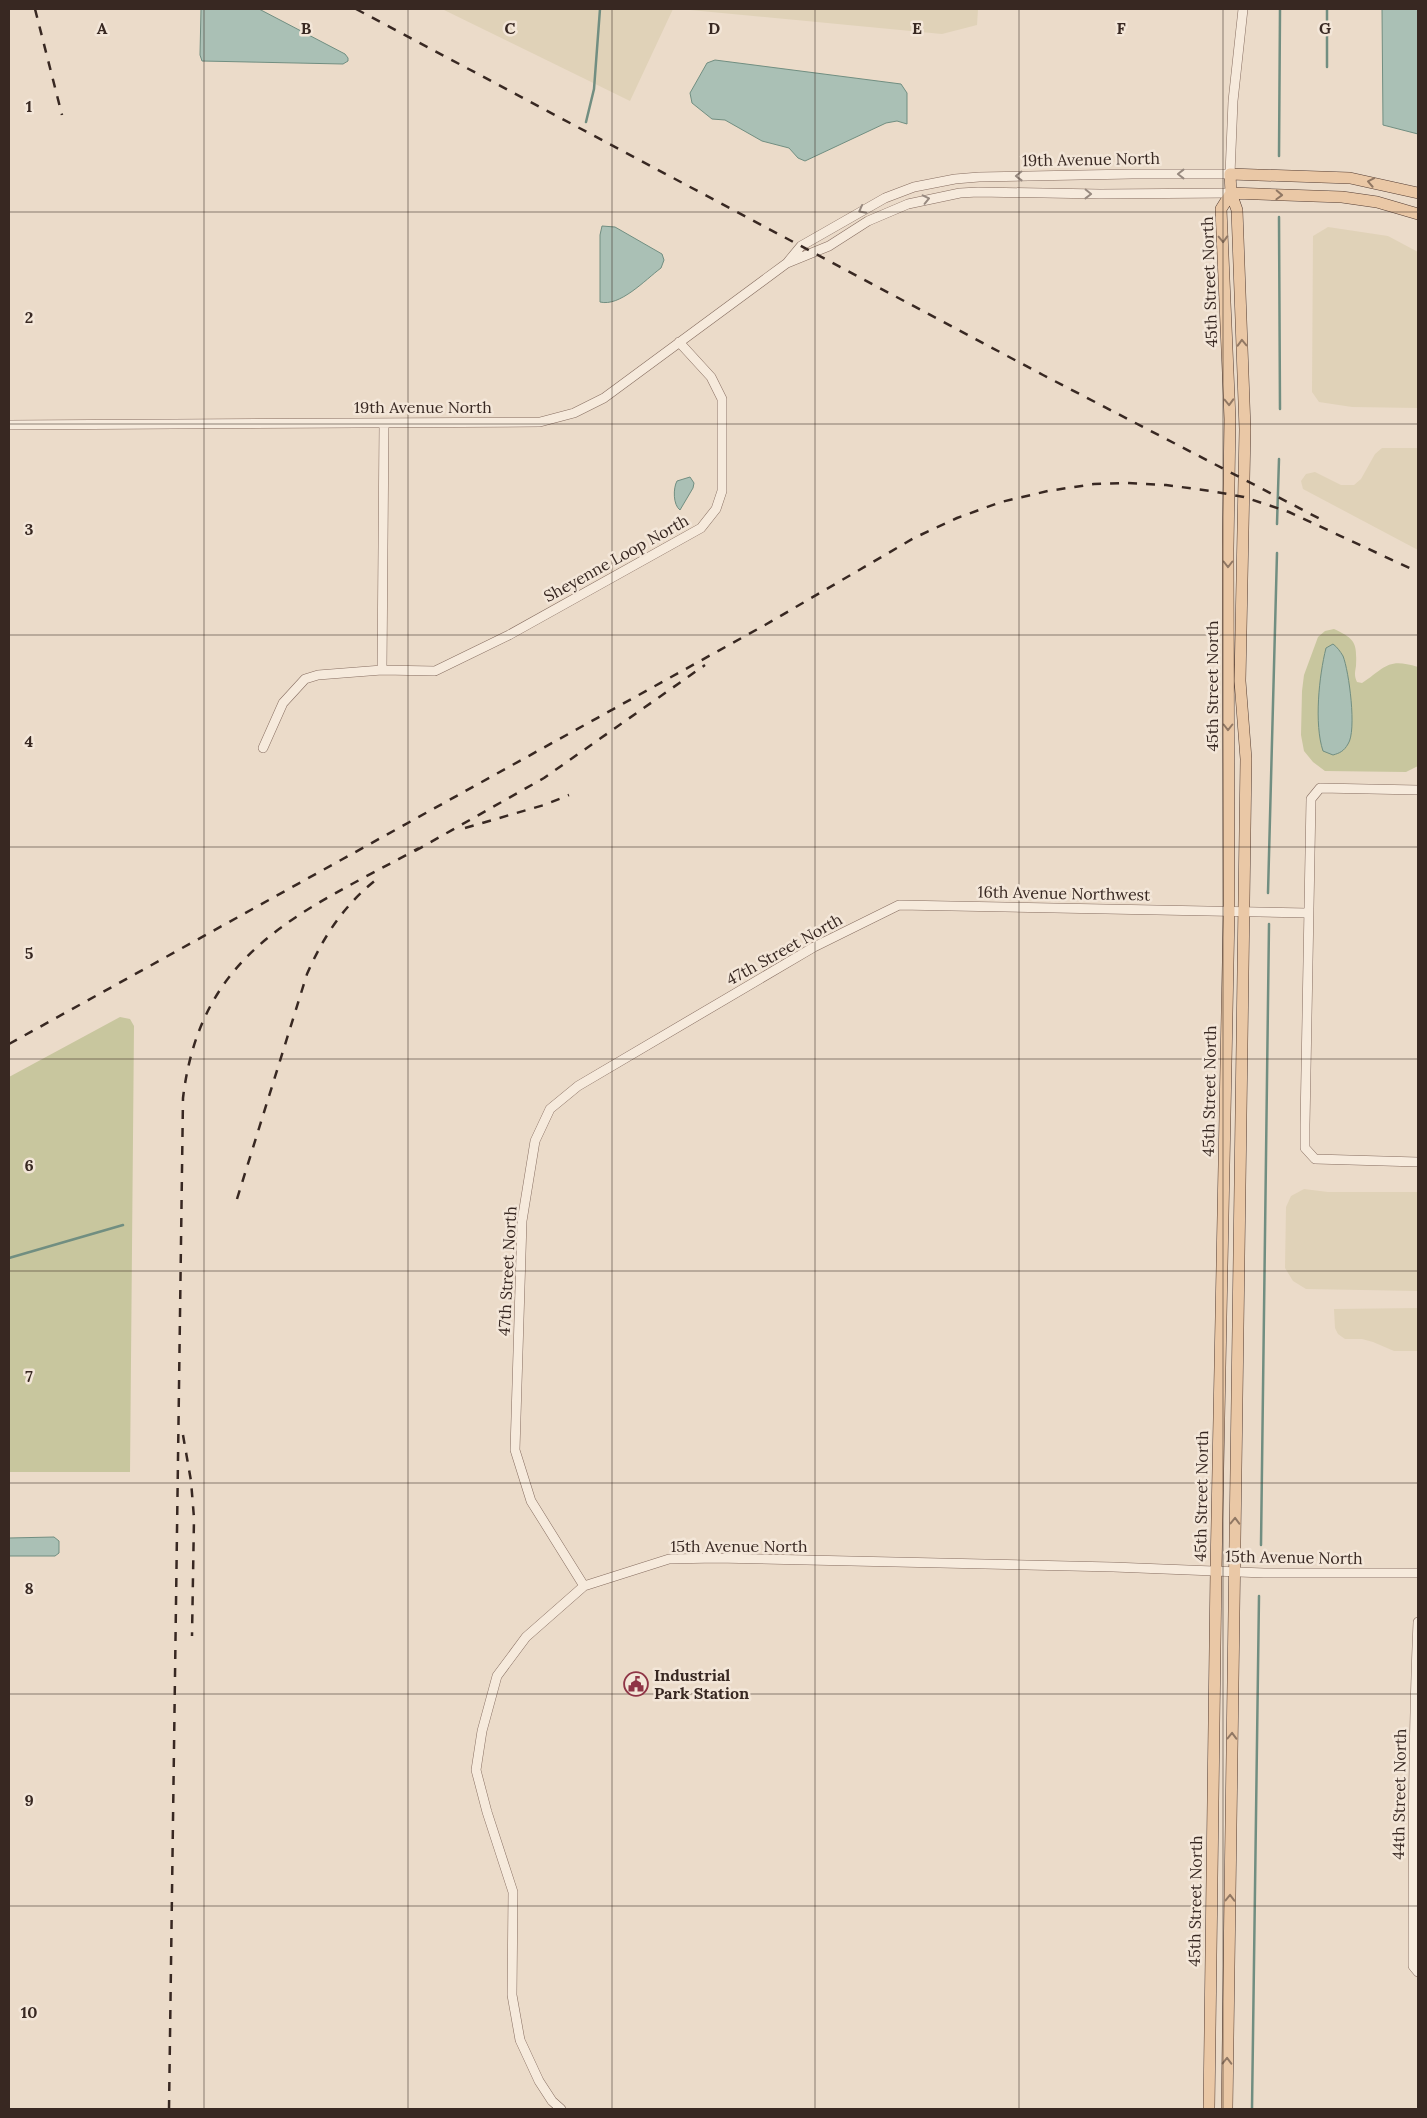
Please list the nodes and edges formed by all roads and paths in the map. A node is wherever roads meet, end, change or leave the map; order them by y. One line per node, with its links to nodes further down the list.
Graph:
1 (1243, 9): 2 (street)
2 (1230, 174): 3 (main road); 4 (main road, 19th Avenue North, one-way to 2); 6 (street, 19th Avenue North, one-way to 6)
3 (1231, 193): 5 (main road, 19th Avenue North, one-way to 5); 6 (street, 19th Avenue North, one-way to 3); 14 (main road, 45th Street North, one-way to 14); 15 (main road, 45th Street North, one-way to 3)
4 (1418, 193)
5 (1418, 214)
6 (787, 263): 7 (street, 19th Avenue North)
7 (679, 342): 8 (street, 19th Avenue North); 10 (street, Sheyenne Loop North)
8 (384, 424): 9 (street, 19th Avenue North); 10 (street)
9 (9, 425)
10 (382, 670): 11 (street, Sheyenne Loop North)
11 (263, 748)
12 (1418, 790): 16 (street)
13 (899, 905): 14 (street, 16th Avenue Northwest); 21 (street, 47th Street North)
14 (1230, 912): 15 (street, 16th Avenue Northwest); 18 (main road, 45th Street North)
15 (1244, 912): 16 (street, 16th Avenue Northwest); 19 (main road, 45th Street North, one-way to 15)
16 (1307, 913): 17 (street)
17 (1418, 1162)
18 (1216, 1570): 19 (street, 15th Avenue North); 21 (street, 15th Avenue North); 25 (main road, 45th Street North)
19 (1234, 1571): 20 (street, 15th Avenue North); 26 (main road, 45th Street North, one-way to 19)
20 (1418, 1573)
21 (584, 1586): 24 (street, 15th Avenue North)
22 (1418, 1622): 23 (street, 44th Street North)
23 (1415, 1969)
24 (561, 2109)
25 (1210, 2109)
26 (1227, 2109)

